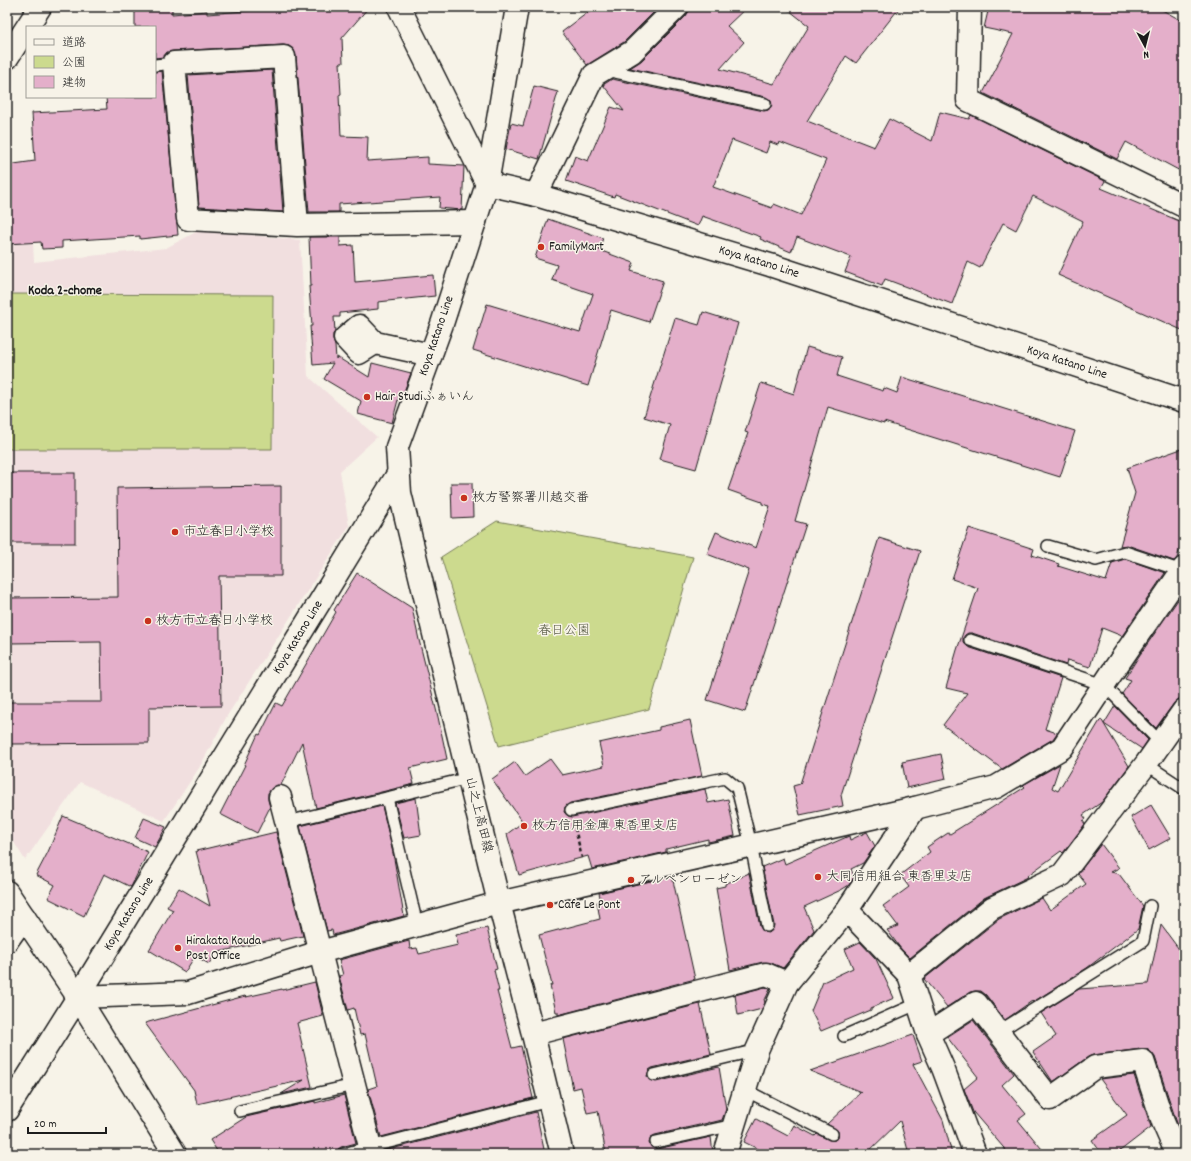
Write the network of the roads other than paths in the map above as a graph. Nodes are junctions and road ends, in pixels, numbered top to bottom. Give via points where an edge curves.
1 (40, 7) edge
2 (399, 7) edge
3 (517, 7) edge
4 (677, 7) edge
5 (970, 7) edge
6 (28, 26) edge
7 (26, 29) edge
8 (7, 58) edge
9 (164, 64) edge
10 (602, 69) junction
11 (765, 104) dead end
12 (487, 184) junction
13 (536, 195) junction
14 (1184, 206) edge
15 (475, 222) junction
16 (297, 225) junction
17 (375, 343) dead end
18 (431, 355) junction
19 (1184, 401) edge
20 (398, 474) junction
21 (1048, 546) dead end
22 (1183, 569) edge
23 (970, 640) dead end
24 (1104, 685) junction
25 (1184, 710) edge
26 (1161, 743) junction
27 (1146, 764) junction
28 (469, 778) junction
29 (1184, 789) edge
30 (280, 797) dead end
31 (387, 798) junction
32 (915, 808) junction
33 (571, 810) road end
34 (287, 822) junction
35 (751, 845) junction
36 (7, 892) edge
37 (499, 903) junction
38 (1150, 906) dead end
39 (847, 910) junction
40 (24, 917) junction
41 (417, 925) junction
42 (767, 926) dead end
43 (7, 941) edge
44 (320, 952) junction
45 (909, 975) junction
46 (787, 983) junction
47 (78, 998) junction
48 (919, 1003) junction
49 (998, 1032) junction
50 (533, 1034) junction
51 (928, 1034) junction
52 (844, 1036) dead end
53 (757, 1050) junction
54 (654, 1075) dead end
55 (354, 1085) junction
56 (745, 1090) junction
57 (549, 1101) junction
58 (7, 1110) edge
59 (240, 1110) dead end
60 (734, 1125) junction
61 (832, 1134) dead end
62 (656, 1142) dead end
63 (371, 1151) edge
64 (175, 1154) edge
65 (343, 1154) edge
66 (562, 1154) edge
67 (725, 1154) edge
68 (975, 1154) edge
69 (1177, 1154) edge

1 - 6 street
2 - 12 street
3 - 12 street
4 - 10 street via 632,52
5 - 14 street via 968,100
7 - 8 street
9 - 16 street via 188,219
9 - 16 street via 284,56
10 - 11 lane
10 - 13 street via 594,75
12 - 13 street, Koya Katano Line
12 - 15 street, Koya Katano Line
13 - 19 street, Koya Katano Line via 770,265
15 - 16 street
15 - 18 street, Koya Katano Line
17 - 18 street
18 - 20 street, Koya Katano Line via 397,447
20 - 28 street, 山之上高田線 via 400,493
20 - 47 street, Koya Katano Line
21 - 22 lane via 1096,560 1126,552
22 - 24 street
23 - 24 lane
24 - 26 lane
24 - 32 street via 1062,748 996,787
25 - 26 street
26 - 27 street
27 - 29 lane
27 - 45 street via 1062,875 992,908
28 - 31 lane
28 - 37 street, 山之上高田線
30 - 34 street
31 - 34 lane
31 - 41 lane
32 - 35 street
32 - 39 street
33 - 35 lane via 725,778 737,788
34 - 44 street
35 - 37 street
35 - 42 lane
36 - 40 street
37 - 41 street
37 - 50 street, 山之上高田線
38 - 49 lane via 1143,941
39 - 45 street
39 - 46 street
40 - 43 street
40 - 47 street
41 - 44 street
44 - 47 street via 188,993
44 - 55 street
45 - 48 street
46 - 50 street via 766,974
46 - 53 street
47 - 58 street, Koya Katano Line
47 - 64 street
48 - 51 street
48 - 52 lane
49 - 51 street via 976,1003
49 - 69 street via 1050,1099 1095,1068 1143,1061 1163,1122
50 - 57 street, 山之上高田線
51 - 68 street
53 - 54 lane
53 - 56 street
55 - 59 lane
55 - 63 street
56 - 60 street
56 - 61 lane
57 - 63 lane
57 - 66 street, 山之上高田線
60 - 62 lane
60 - 67 street
63 - 65 lane

